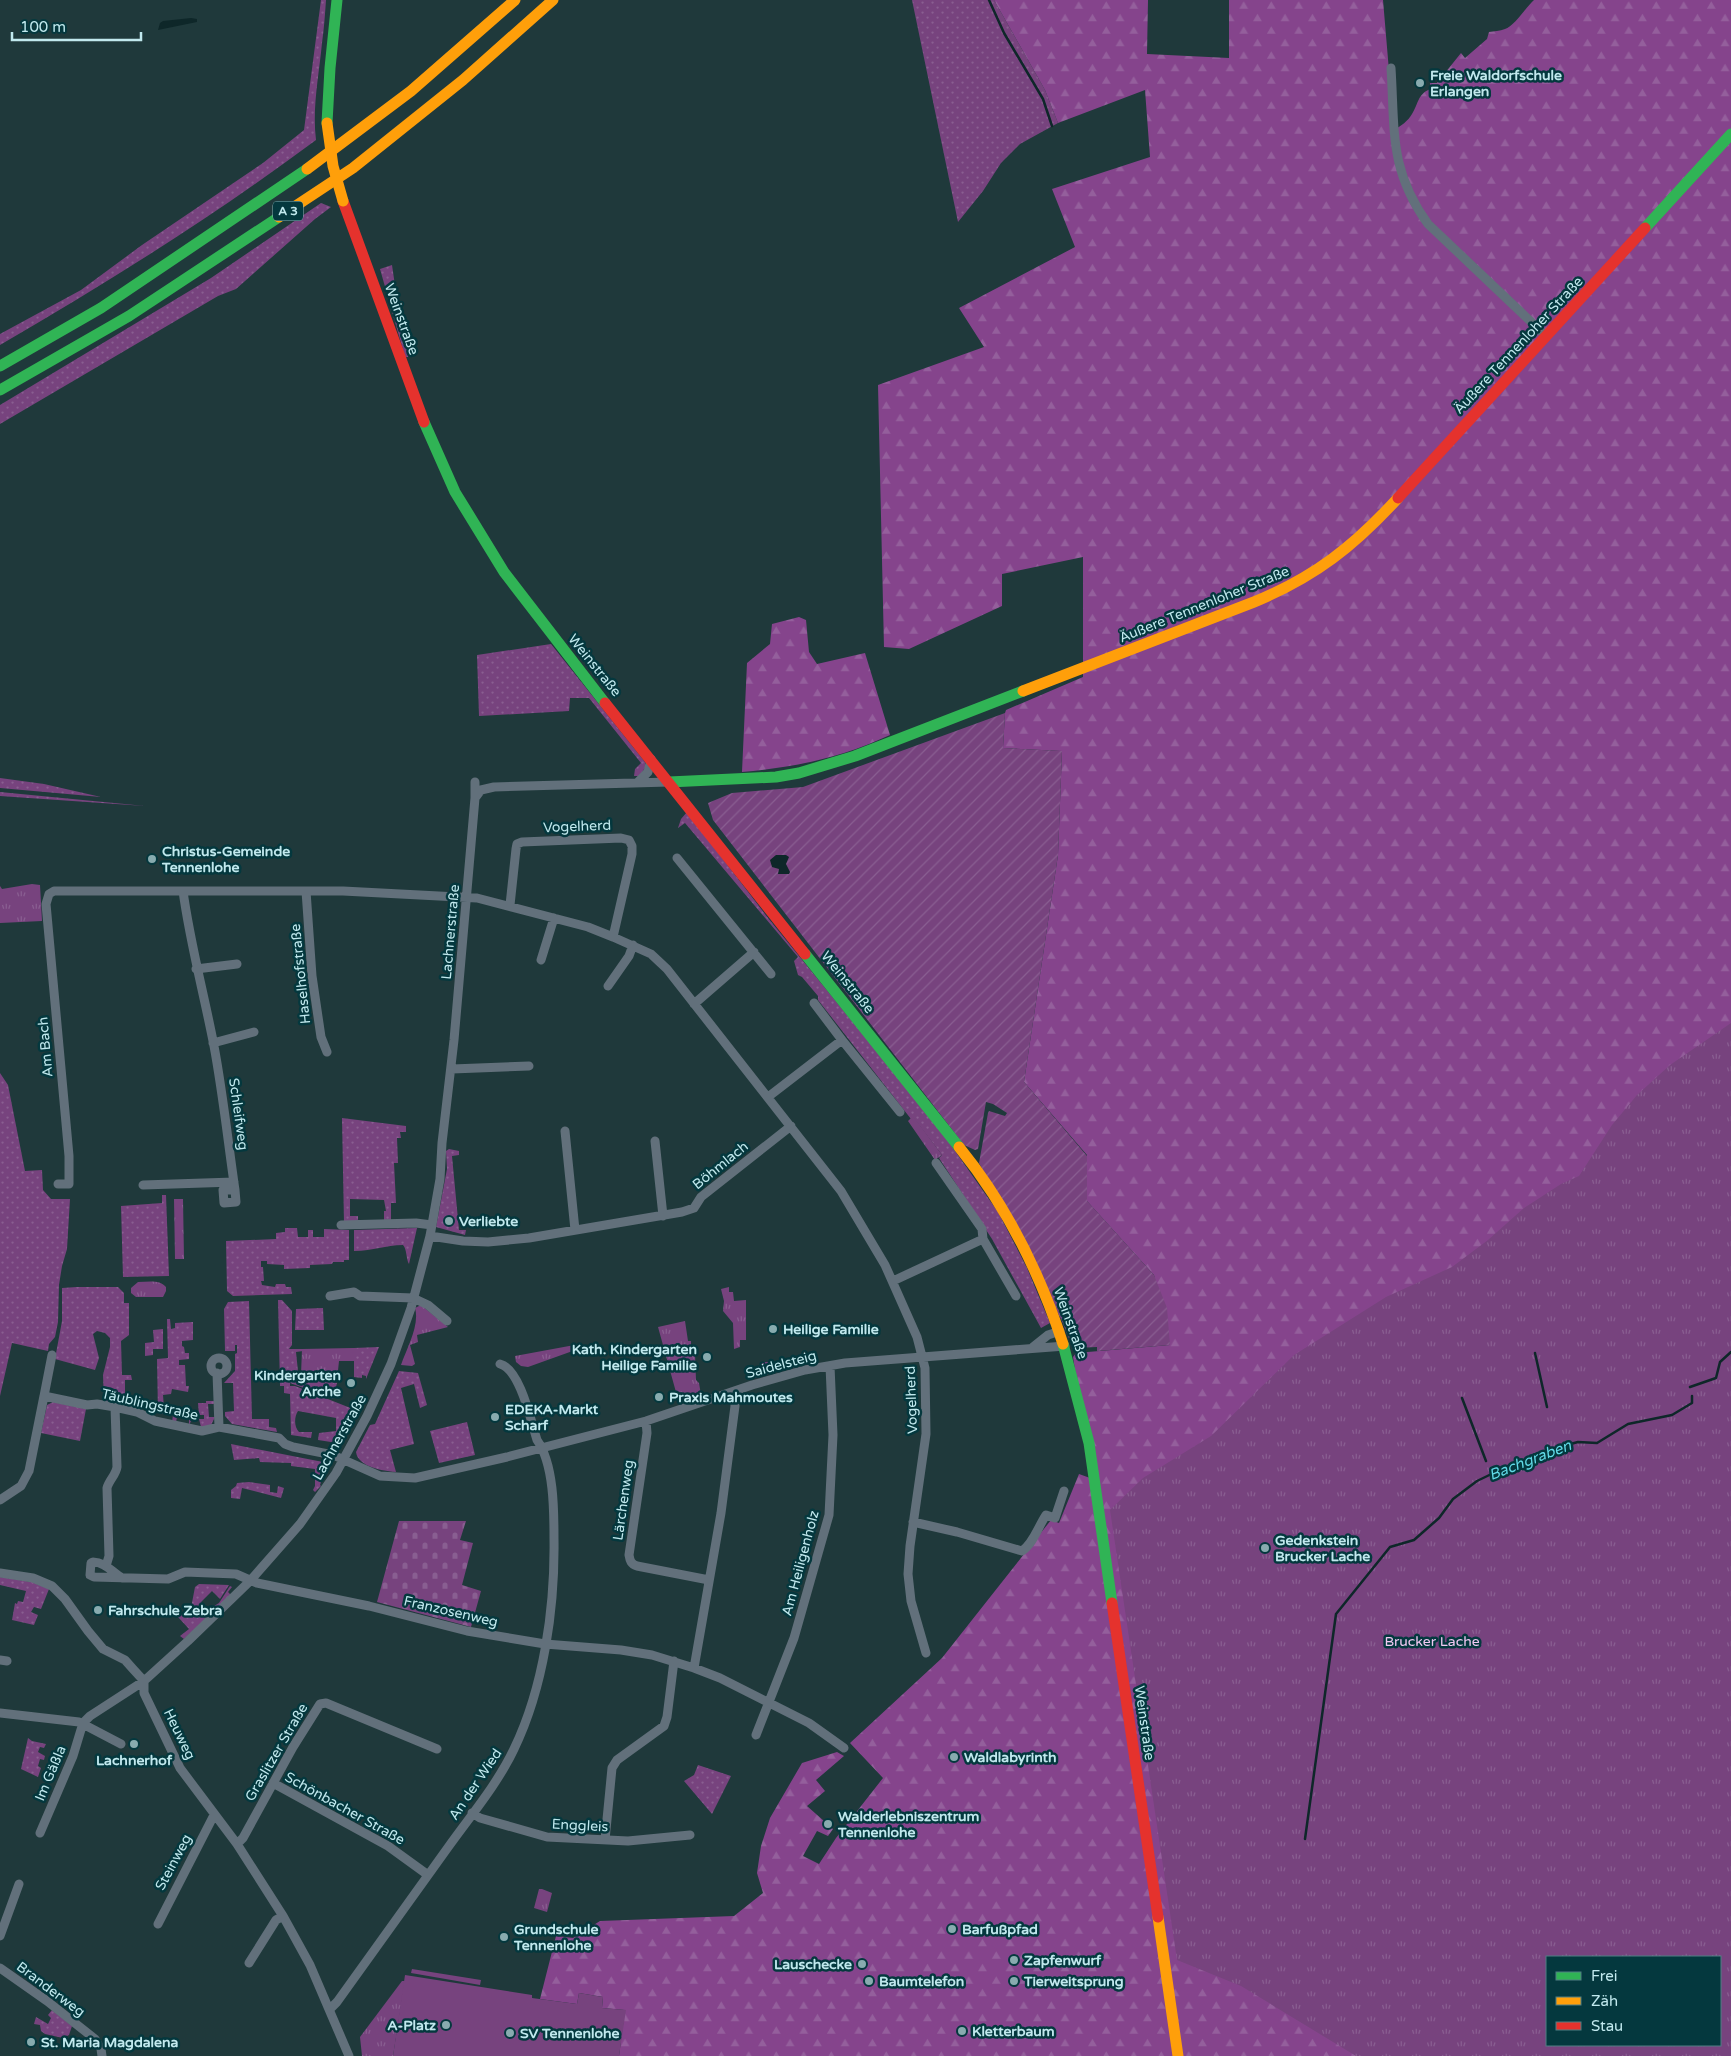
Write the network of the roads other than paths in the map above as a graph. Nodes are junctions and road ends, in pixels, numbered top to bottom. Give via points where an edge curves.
1 (337, 0) edge
2 (515, 0) edge
3 (553, 0) edge
4 (1391, 68) dead end
5 (1731, 134) edge
6 (1546, 336) junction
7 (0, 366) edge
8 (0, 390) edge
9 (650, 760) junction
10 (475, 782) dead end
11 (669, 782) junction
12 (637, 783) junction
13 (475, 798) junction
14 (678, 858) dead end
15 (183, 891) junction
16 (306, 891) junction
17 (467, 897) junction
18 (510, 906) junction
19 (554, 918) junction
20 (614, 937) junction
21 (633, 945) junction
22 (754, 952) junction
23 (541, 960) dead end
24 (237, 964) dead end
25 (196, 969) junction
26 (771, 974) dead end
27 (608, 986) dead end
28 (814, 1003) dead end
29 (694, 1004) junction
30 (254, 1032) dead end
31 (842, 1040) junction
32 (213, 1043) junction
33 (327, 1052) dead end
34 (529, 1066) dead end
35 (452, 1069) junction
36 (768, 1096) junction
37 (900, 1112) dead end
38 (791, 1126) junction
39 (565, 1131) dead end
40 (655, 1141) dead end
41 (936, 1162) dead end
42 (58, 1184) dead end
43 (143, 1185) dead end
44 (663, 1216) junction
45 (341, 1225) dead end
46 (432, 1225) junction
47 (575, 1230) junction
48 (430, 1236) junction
49 (983, 1239) junction
50 (893, 1281) junction
51 (330, 1296) dead end
52 (1016, 1296) dead end
53 (413, 1298) junction
54 (447, 1321) dead end
55 (1060, 1331) junction
56 (1065, 1346) junction
57 (1032, 1347) junction
58 (52, 1355) dead end
59 (923, 1358) junction
60 (500, 1364) dead end
61 (830, 1366) junction
62 (217, 1374) dead end
63 (734, 1392) junction
64 (44, 1396) junction
65 (115, 1407) junction
66 (646, 1421) junction
67 (219, 1427) junction
68 (543, 1448) junction
69 (343, 1459) junction
70 (1064, 1491) dead end
71 (0, 1500) edge
72 (913, 1522) junction
73 (106, 1566) junction
74 (0, 1573) edge
75 (122, 1578) junction
76 (709, 1580) junction
77 (250, 1581) junction
78 (545, 1644) junction
79 (926, 1653) dead end
80 (674, 1661) junction
81 (694, 1668) junction
82 (144, 1681) junction
83 (770, 1703) junction
84 (0, 1713) edge
85 (83, 1723) junction
86 (756, 1735) dead end
87 (120, 1744) dead end
88 (844, 1748) dead end
89 (437, 1749) dead end
90 (273, 1783) junction
91 (472, 1814) junction
92 (214, 1815) junction
93 (40, 1833) dead end
94 (690, 1835) dead end
95 (605, 1840) junction
96 (237, 1844) junction
97 (428, 1875) junction
98 (20, 1884) dead end
99 (283, 1916) junction
100 (158, 1924) dead end
101 (0, 1936) edge
102 (249, 1963) dead end
103 (0, 1968) edge
104 (330, 2009) junction
105 (102, 2056) edge
106 (349, 2056) edge
107 (1178, 2056) edge

1 - 9 main road, Weinstraße, bridge via 327,123 332,166 422,418 455,492 504,572
2 - 7 main road, A 3 via 411,91 301,174 102,308
3 - 8 main road, A 3 via 463,80 353,168 129,316
4 - 6 street via 1395,147 1404,183 1418,210 1428,224
5 - 6 main road, Äußere Tennenloher Straße
6 - 11 main road, Äußere Tennenloher Straße via 1368,529 1341,554 1292,585 823,767 776,777
9 - 11 main road, Weinstraße
9 - 12 street via 648,772
10 - 13 street, Lachnerstraße
11 - 12 street
11 - 55 main road, Weinstraße via 982,1177 1025,1248
12 - 13 street via 494,787 481,790
13 - 17 street, Lachnerstraße
14 - 22 street
15 - 16 street
15 - 25 street, Schleifweg
15 - 42 street, Am Bach via 59,891 47,898 69,1156 69,1184
16 - 17 street
16 - 33 street, Haselhofstraße via 312,976 321,1037
17 - 18 street, Vogelherd
17 - 35 street, Lachnerstraße
18 - 19 street, Vogelherd
18 - 20 street, Vogelherd via 518,844 629,840 632,854
19 - 20 street, Vogelherd
19 - 23 street
20 - 21 street, Vogelherd
21 - 27 street
21 - 29 street, Vogelherd via 659,960
22 - 26 street
22 - 29 street
24 - 25 street
25 - 32 street, Schleifweg
28 - 31 street
29 - 36 street, Vogelherd
30 - 32 street
31 - 36 street
31 - 37 street
32 - 43 street, Schleifweg via 234,1186
34 - 35 street
35 - 46 street, Lachnerstraße
36 - 38 street, Vogelherd
38 - 44 street, Böhmlach via 701,1197 694,1208
38 - 50 street, Vogelherd via 841,1191
39 - 47 street
40 - 44 street
41 - 49 street via 982,1229
44 - 47 street, Böhmlach
45 - 46 street
46 - 48 street, Lachnerstraße
47 - 48 street, Böhmlach via 488,1242
48 - 53 street, Lachnerstraße
49 - 50 street
49 - 52 street
50 - 59 street, Vogelherd
51 - 53 street via 354,1292 360,1296
53 - 54 street via 428,1304
53 - 69 street, Lachnerstraße via 383,1383
55 - 56 main road, Weinstraße
55 - 57 street, Saidelsteig via 1049,1334
56 - 57 street, Saidelsteig
56 - 107 main road, Weinstraße via 1089,1443
57 - 59 street, Saidelsteig via 1009,1352
58 - 64 street
59 - 61 street, Saidelsteig
59 - 72 street, Vogelherd via 926,1434
60 - 68 street via 515,1376 537,1440
61 - 63 street, Saidelsteig via 801,1371
61 - 83 street, Am Heiligenholz via 833,1425 829,1515 794,1638
62 - 67 street, Täublingstraße
63 - 66 street, Saidelsteig
63 - 76 street via 725,1487
64 - 65 street, Täublingstraße
64 - 71 street via 29,1471 20,1486
65 - 67 street, Täublingstraße via 137,1412 155,1421 202,1431
65 - 73 street via 117,1467 107,1488 109,1556
66 - 68 street, Saidelsteig
66 - 76 street, Lärchenweg via 630,1560 637,1566
67 - 69 street, Täublingstraße via 278,1438 293,1447
68 - 69 street, Saidelsteig via 407,1479 380,1476
68 - 78 street, An der Wied via 551,1483 554,1541
69 - 77 street, Lachnerstraße via 300,1524
70 - 72 street via 1055,1518 1046,1515 1029,1546 1022,1551
72 - 79 street, Vogelherd via 908,1561 909,1587
73 - 75 street
73 - 75 street, Franzosenweg via 93,1562 90,1575
74 - 82 street, Heuweg via 42,1581 58,1591 103,1649 128,1663
75 - 77 street, Franzosenweg via 168,1579 186,1572 236,1574
76 - 81 street
77 - 78 street, Franzosenweg via 467,1631
77 - 82 street, Lachnerstraße
78 - 80 street, Franzosenweg via 628,1650
78 - 91 street, An der Wied via 532,1705 523,1729 506,1765
80 - 81 street, Franzosenweg
80 - 95 street via 664,1726 616,1760 612,1768
81 - 83 street, Franzosenweg
82 - 85 street, Lachnerstraße
82 - 92 street, Heuweg via 144,1693 180,1768
83 - 86 street
83 - 88 street, Franzosenweg via 822,1731
84 - 85 street
85 - 87 street
85 - 93 street, Im Gäßla
89 - 90 street, Graslitzer Straße via 326,1703 320,1704
90 - 96 street, Graslitzer Straße
90 - 97 street, Schönbacher Straße via 388,1846
91 - 95 street, Enggleis via 544,1837
91 - 97 street, An der Wied
92 - 96 street, Heuweg
92 - 100 street, Steinweg
94 - 95 street, Enggleis
96 - 99 street, Heuweg
97 - 104 street, An der Wied
98 - 101 street
99 - 102 street via 276,1920
99 - 104 street, Heuweg
103 - 105 street, Branderweg via 94,2039
104 - 106 street, Heuweg

